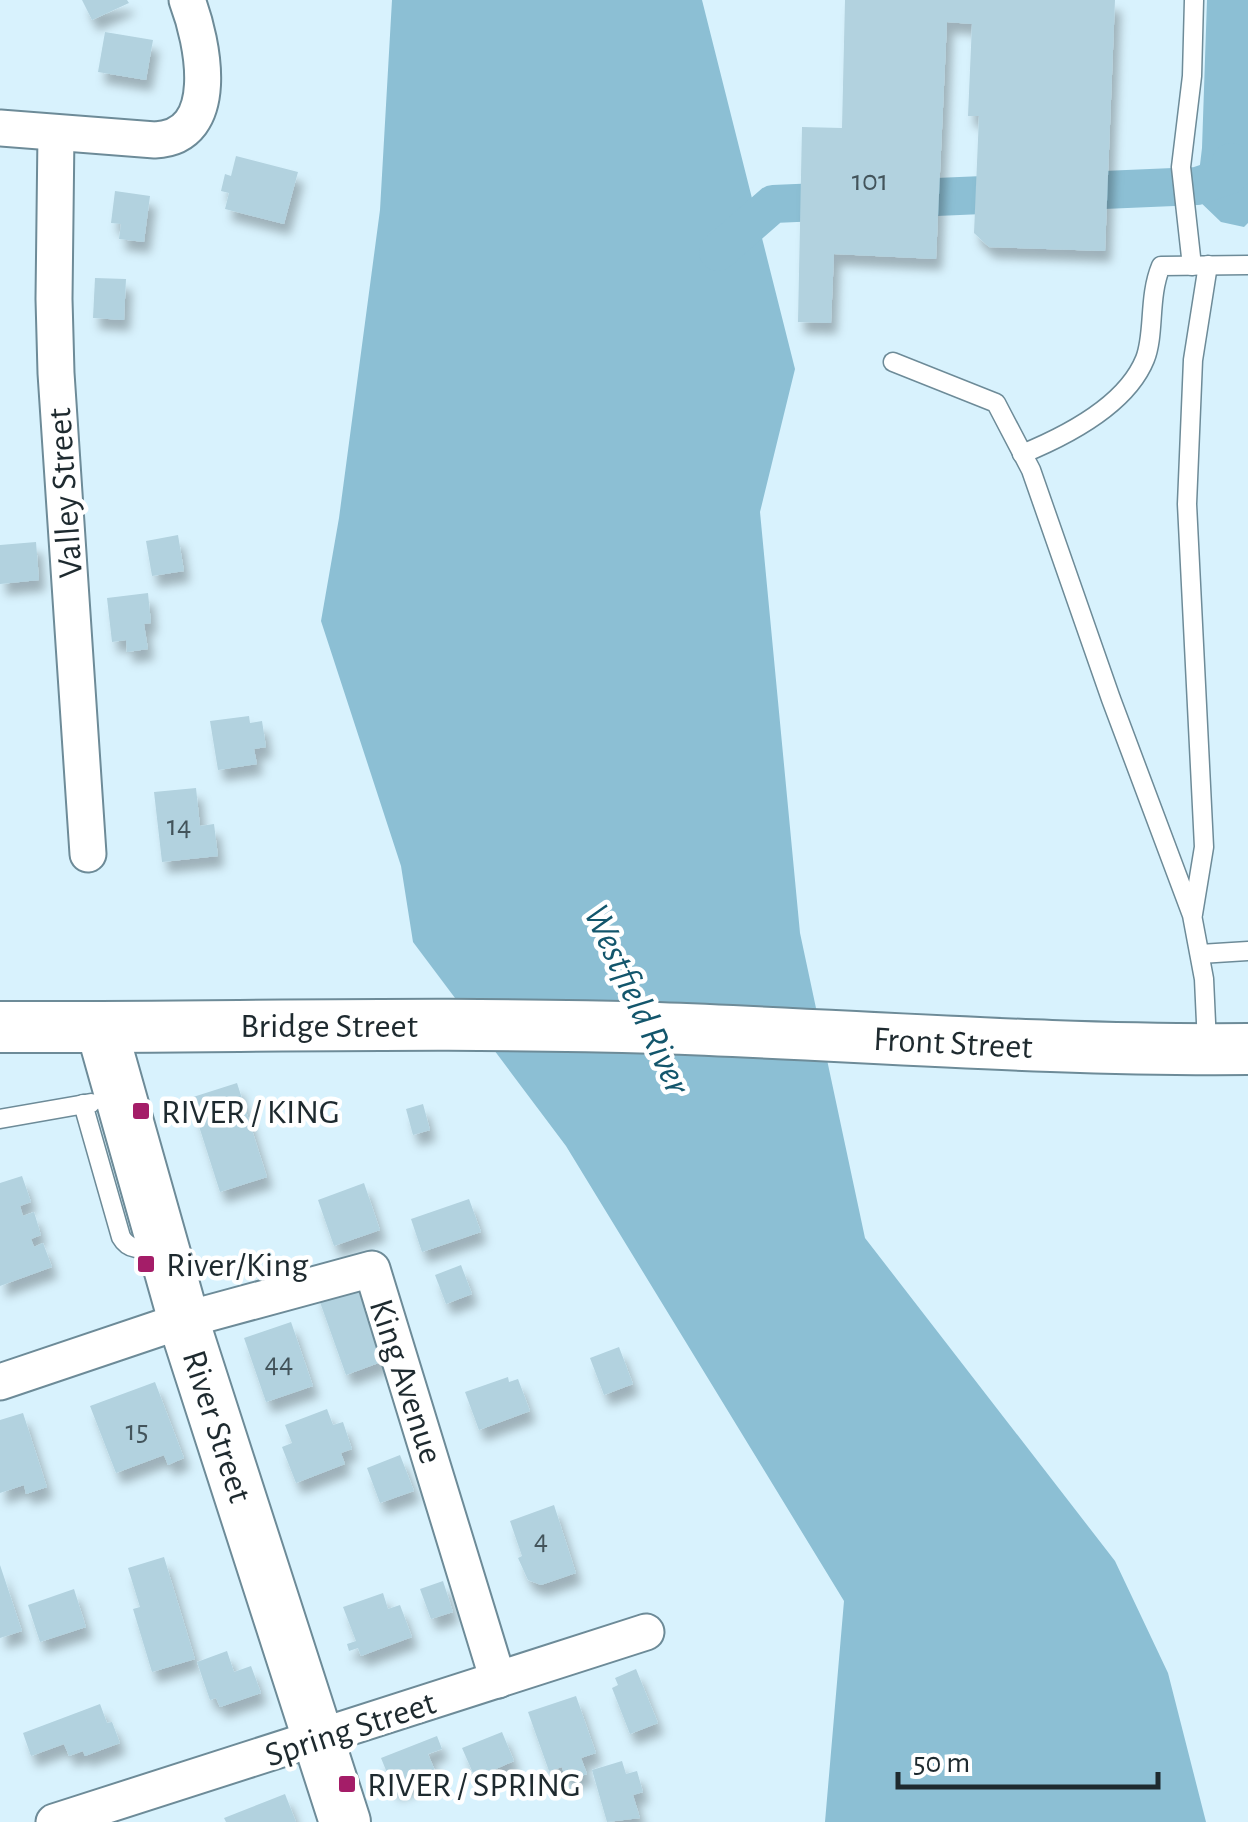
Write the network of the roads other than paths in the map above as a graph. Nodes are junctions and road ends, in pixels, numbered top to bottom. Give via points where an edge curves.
1 (187, 0) edge
2 (1194, 0) edge
3 (0, 128) edge
4 (56, 132) junction
5 (1200, 266) junction
6 (1248, 266) edge
7 (893, 362) dead end
8 (1022, 454) junction
9 (88, 854) dead end
10 (1192, 915) junction
11 (1248, 951) edge
12 (1200, 954) junction
13 (0, 1026) edge
14 (101, 1027) junction
15 (657, 1028) joint
16 (1228, 1049) edge
17 (102, 1101) junction
18 (0, 1118) edge
19 (184, 1320) junction
20 (0, 1382) edge
21 (646, 1632) dead end
22 (498, 1680) junction
23 (317, 1738) junction
24 (54, 1822) edge
25 (345, 1822) edge

1 - 4 street via 201,46 200,96 189,127 168,139
2 - 5 lane via 1181,167 1186,223
3 - 4 street
4 - 9 street, Valley Street via 56,373
5 - 6 lane
5 - 8 lane via 1161,266 1146,359 1116,399 1066,436
5 - 10 lane via 1188,504 1204,846
7 - 8 lane via 996,403
8 - 10 lane
10 - 12 lane
11 - 12 lane
12 - 16 lane
13 - 14 main road, Bridge Street
14 - 15 main road, Bridge Street
14 - 17 main road, River Street
15 - 16 main road, Front Street
17 - 18 lane
17 - 19 main road, River Street via 164,1246
19 - 20 street
19 - 22 street, King Avenue via 372,1269
19 - 23 main road, River Street
21 - 22 street, Spring Street
22 - 23 street, Spring Street
23 - 24 street, Spring Street
23 - 25 main road, River Street

